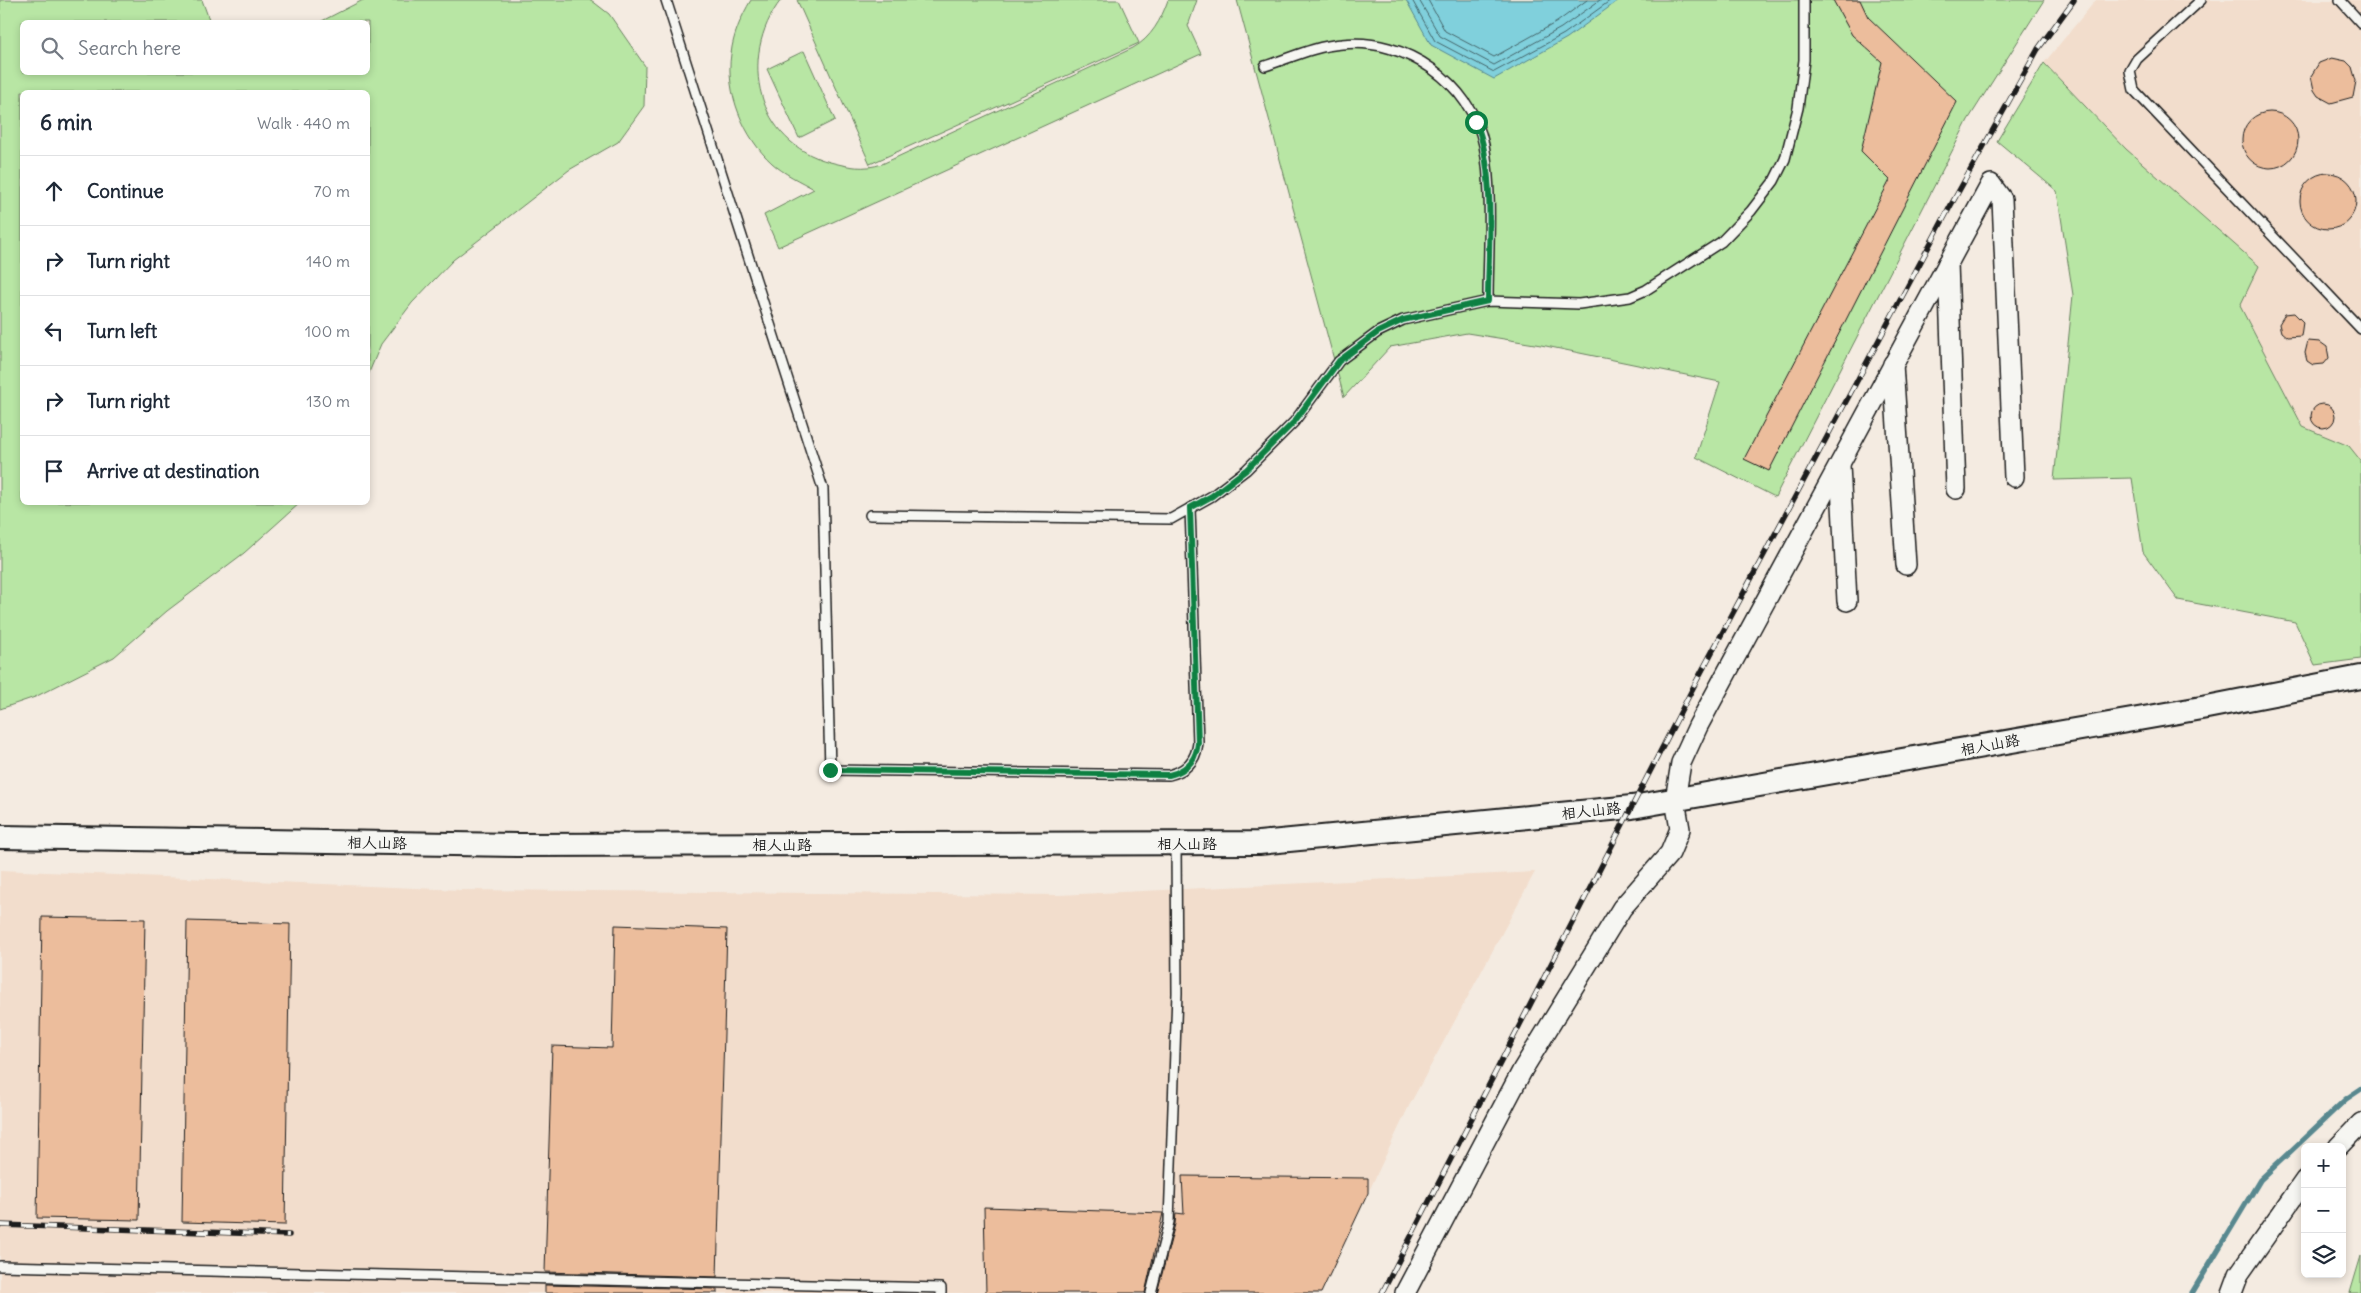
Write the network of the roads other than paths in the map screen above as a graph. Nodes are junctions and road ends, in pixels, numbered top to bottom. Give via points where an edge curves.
1 (666, 0) edge
2 (1804, 0) edge
3 (2200, 0) edge
4 (2340, 0) edge
5 (2361, 23) edge
6 (1265, 66) dead end
7 (1948, 263) junction
8 (1488, 301) junction
9 (2361, 329) edge
10 (1893, 364) junction
11 (1840, 464) junction
12 (2014, 477) dead end
13 (1956, 489) dead end
14 (1190, 508) junction
15 (870, 515) dead end
16 (1906, 565) dead end
17 (1848, 601) dead end
18 (2361, 677) edge
19 (1675, 800) junction
20 (0, 837) edge
21 (1176, 844) junction
22 (2361, 1123) edge
23 (2342, 1143) edge
24 (2301, 1186) edge
25 (0, 1266) edge
26 (941, 1293) edge
27 (1151, 1293) edge
28 (1405, 1293) edge
29 (2232, 1293) edge

1 - 14 lane via 823,489 830,770 1169,775 1188,767 1195,757 1198,743
2 - 8 lane via 1804,60 1798,108 1785,159 1774,181 1751,211 1721,242 1630,297 1579,304
3 - 9 lane via 2137,58 2130,71 2134,90
4 - 5 lane
6 - 8 lane via 1320,48 1369,44 1417,60 1453,86 1471,110 1484,146 1488,192
7 - 10 street
7 - 12 street via 1991,184 2002,199
7 - 13 street
8 - 14 lane via 1403,320 1378,332 1339,361 1294,422 1246,470
10 - 11 street
10 - 16 street
11 - 17 street
11 - 19 street via 1698,726 1681,763
14 - 15 lane via 1171,519
18 - 19 street, 相人山路
19 - 21 street, 相人山路 via 1259,844
19 - 28 street via 1680,829 1670,853 1622,908 1522,1069
20 - 21 street, 相人山路 via 517,845
21 - 27 lane via 1177,993 1169,1222
22 - 23 street
24 - 29 street via 2239,1274
25 - 26 lane via 941,1288

